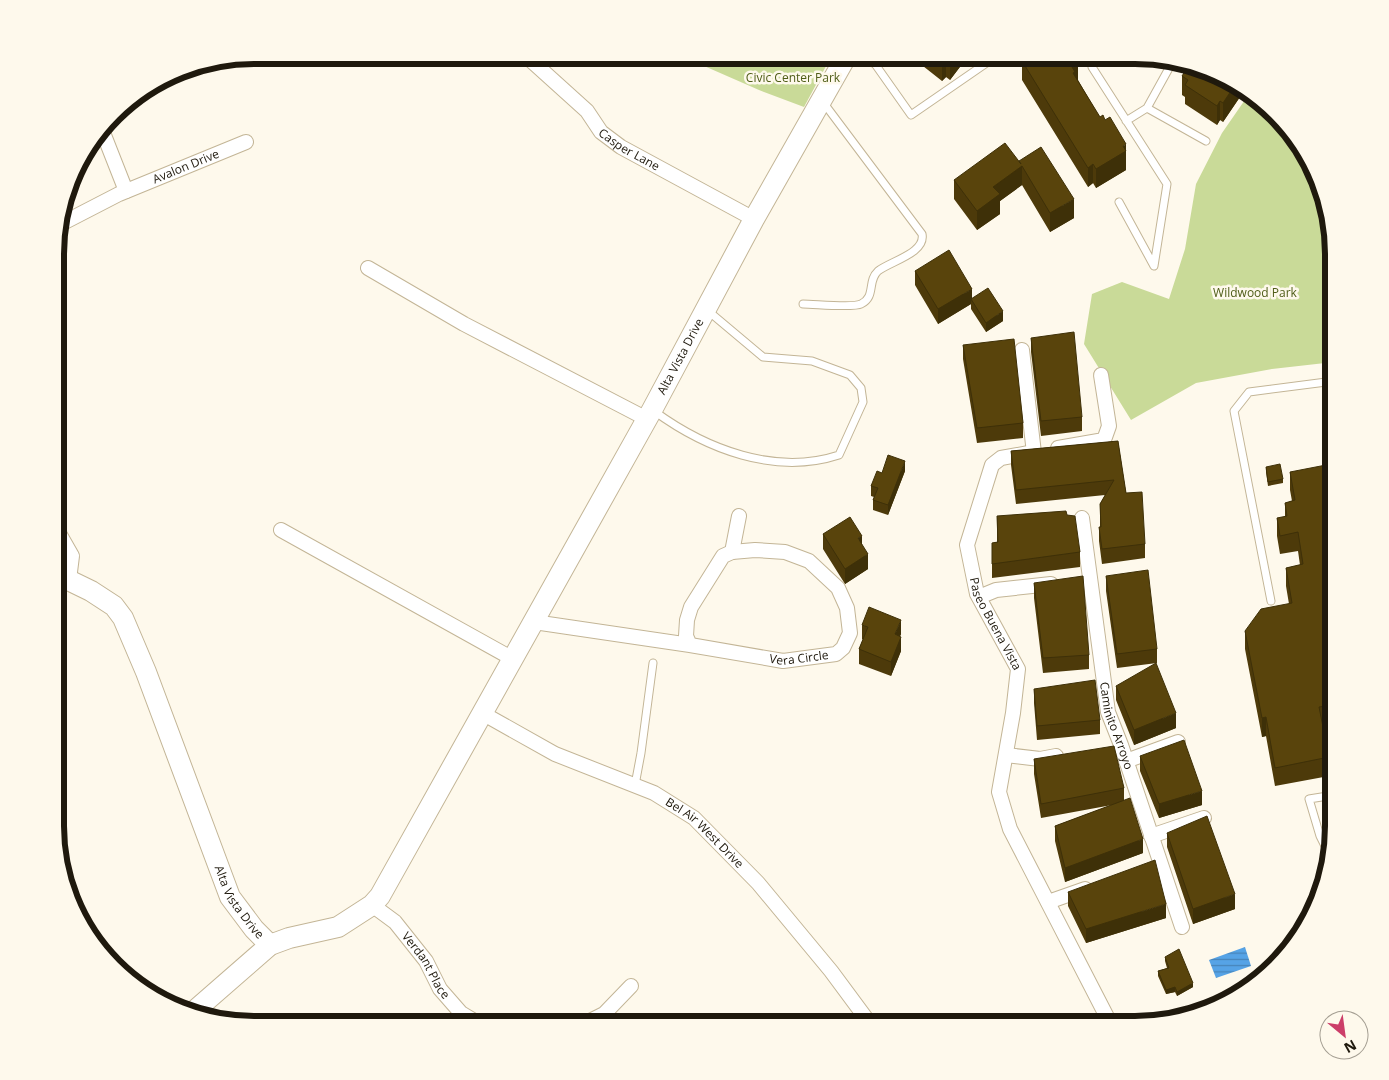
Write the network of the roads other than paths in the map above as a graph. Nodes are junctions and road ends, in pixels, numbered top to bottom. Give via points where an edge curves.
1 (536, 64) edge
2 (842, 64) edge
3 (875, 64) edge
4 (985, 64) edge
5 (1092, 64) edge
6 (1170, 67) edge
7 (822, 100) junction
8 (1147, 108) junction
9 (1126, 121) junction
10 (104, 136) edge
11 (1206, 141) dead end
12 (246, 142) dead end
13 (126, 191) junction
14 (1119, 202) dead end
15 (754, 219) junction
16 (66, 222) edge
17 (368, 268) dead end
18 (803, 304) dead end
19 (706, 309) junction
20 (1022, 350) dead end
21 (1102, 375) dead end
22 (1325, 382) edge
23 (650, 414) junction
24 (1034, 452) junction
25 (739, 516) dead end
26 (1082, 518) dead end
27 (280, 530) dead end
28 (64, 542) edge
29 (732, 552) junction
30 (64, 575) edge
31 (64, 578) edge
32 (1062, 583) edge
33 (978, 597) junction
34 (1272, 600) dead end
35 (534, 622) junction
36 (690, 645) junction
37 (513, 659) junction
38 (653, 663) dead end
39 (482, 714) junction
40 (1178, 742) edge
41 (1121, 746) junction
42 (1103, 748) edge
43 (1006, 754) junction
44 (1067, 754) edge
45 (1126, 761) junction
46 (635, 785) junction
47 (1325, 796) edge
48 (1204, 818) edge
49 (1151, 836) junction
50 (1324, 845) edge
51 (1095, 886) edge
52 (1048, 902) junction
53 (372, 905) junction
54 (1182, 927) dead end
55 (270, 945) junction
56 (631, 986) dead end
57 (198, 1008) edge
58 (465, 1016) edge
59 (600, 1016) edge
60 (861, 1016) edge
61 (1107, 1016) edge

1 - 15 street, Casper Lane via 587,111 601,132 621,147
2 - 7 street, Alta Vista Drive
3 - 4 lane via 911,115
5 - 9 lane
6 - 8 lane
7 - 15 street, Alta Vista Drive
7 - 18 lane via 922,234 923,240 919,247 878,272 871,281 868,300 860,305
8 - 9 lane
8 - 11 lane
9 - 14 lane via 1167,184 1154,266
10 - 13 street
12 - 13 street, Avalon Drive
13 - 16 street, Avalon Drive
15 - 19 street, Alta Vista Drive
17 - 23 street via 464,324
19 - 23 street, Alta Vista Drive
19 - 23 lane via 763,357 812,362 850,375 862,388 863,402 839,455 825,460 784,462 744,457 701,441
20 - 24 street
21 - 24 street, Paseo Buena Vista via 1109,426 1104,440
22 - 34 lane via 1248,392 1234,411
23 - 35 street, Alta Vista Drive
24 - 33 street, Paseo Buena Vista via 1001,458 992,465 967,545
25 - 29 street
26 - 41 street, Caminito Arroyo via 1108,712
27 - 37 street
28 - 30 street via 72,556
29 - 36 street via 723,556 691,607 686,636
29 - 36 street, Vera Circle via 785,552 809,561 838,588 847,608 850,633 844,648 836,654 783,661
31 - 55 street, Alta Vista Drive via 114,606 123,618 230,897
32 - 33 street via 996,590
33 - 43 street, Paseo Buena Vista via 1018,668
35 - 36 street, Vera Circle
35 - 37 street, Alta Vista Drive
37 - 39 street, Alta Vista Drive
38 - 46 lane
39 - 46 street, Bel Air West Drive via 554,754
39 - 53 street, Alta Vista Drive
40 - 45 street
41 - 42 street
41 - 45 street, Caminito Arroyo
43 - 44 street via 1040,759
43 - 52 street, Paseo Buena Vista via 999,792 1010,829
45 - 49 street, Caminito Arroyo
46 - 60 street, Bel Air West Drive via 694,818 758,883 831,970
47 - 50 lane via 1309,799
48 - 49 street
49 - 54 street, Caminito Arroyo via 1155,864
51 - 52 street
52 - 61 street, Paseo Buena Vista
53 - 55 street, Alta Vista Drive via 338,927
53 - 58 street, Verdant Place via 395,922 426,961 440,989
55 - 57 street
56 - 59 street

